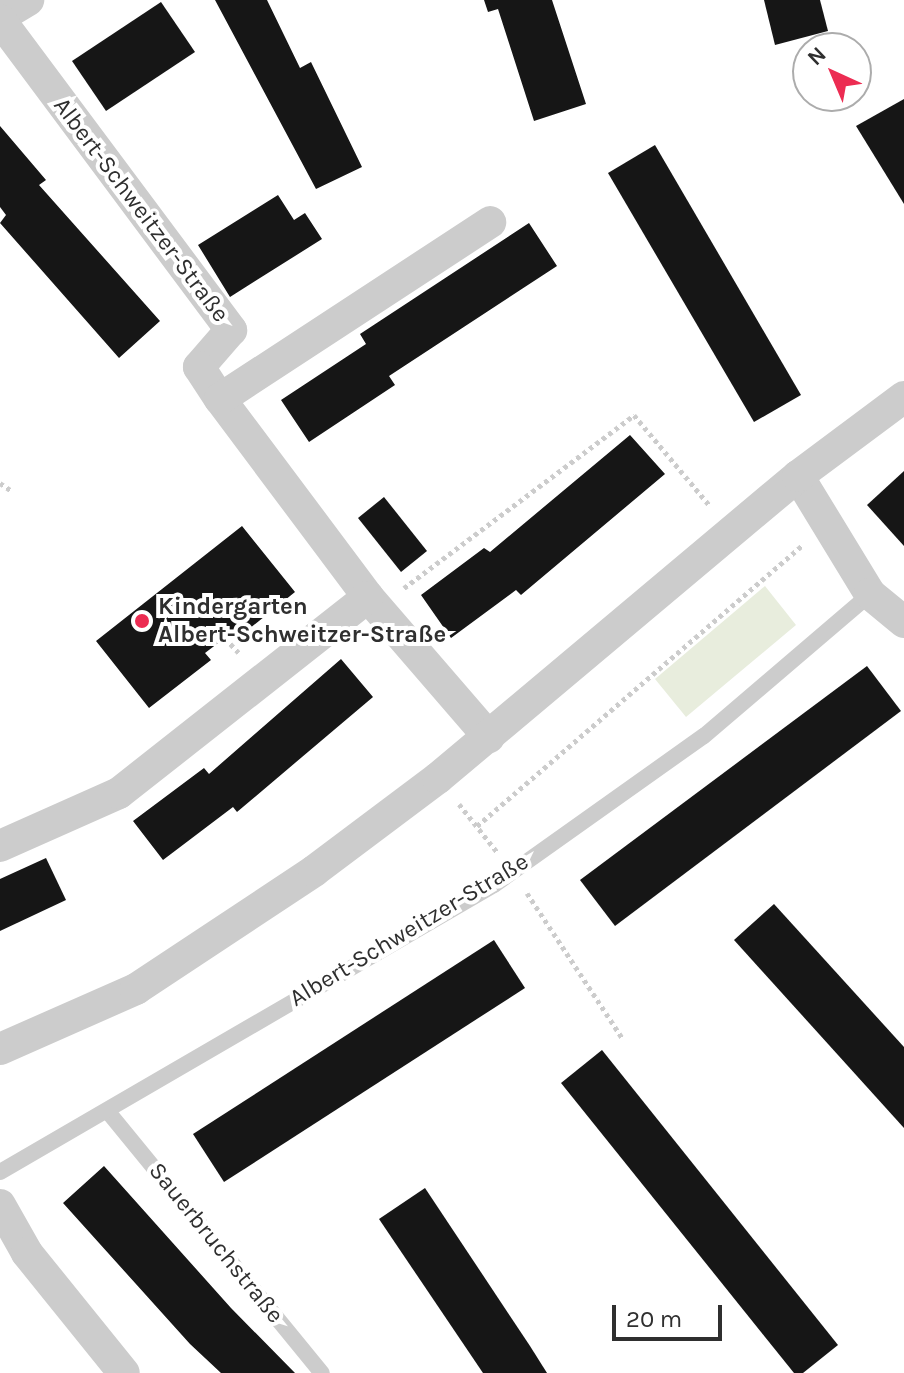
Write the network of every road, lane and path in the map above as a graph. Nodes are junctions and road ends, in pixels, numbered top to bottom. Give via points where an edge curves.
1 (28, 0) edge
2 (0, 19) edge
3 (490, 222) dead end
4 (904, 397) edge
5 (220, 399) junction
6 (798, 476) junction
7 (0, 483) edge
8 (12, 491) dead end
9 (827, 523) junction
10 (732, 533) junction
11 (870, 594) junction
12 (373, 602) junction
13 (904, 622) edge
14 (489, 737) junction
15 (438, 778) junction
16 (477, 826) junction
17 (0, 846) edge
18 (513, 872) junction
19 (623, 1039) dead end
20 (0, 1049) edge
21 (109, 1113) junction
22 (0, 1172) edge
23 (0, 1205) edge
24 (124, 1373) edge
25 (322, 1373) edge

1 - 2 street
2 - 5 street, Albert-Schweitzer-Straße via 231,330 199,367
3 - 5 street
4 - 6 street
5 - 12 street, Albert-Schweitzer-Straße
6 - 9 street
6 - 10 street
7 - 8 path
9 - 11 street
9 - 16 path
10 - 12 path via 634,415
10 - 14 street
11 - 13 street
11 - 18 lane, Albert-Schweitzer-Straße via 704,736
12 - 14 street, Albert-Schweitzer-Straße
12 - 17 street via 119,793
14 - 15 street
15 - 16 path
15 - 20 street via 314,871 136,989
16 - 18 path
18 - 19 path
18 - 21 lane, Albert-Schweitzer-Straße
21 - 22 lane, Albert-Schweitzer-Straße
21 - 25 lane, Sauerbruchstraße
23 - 24 street via 27,1253

